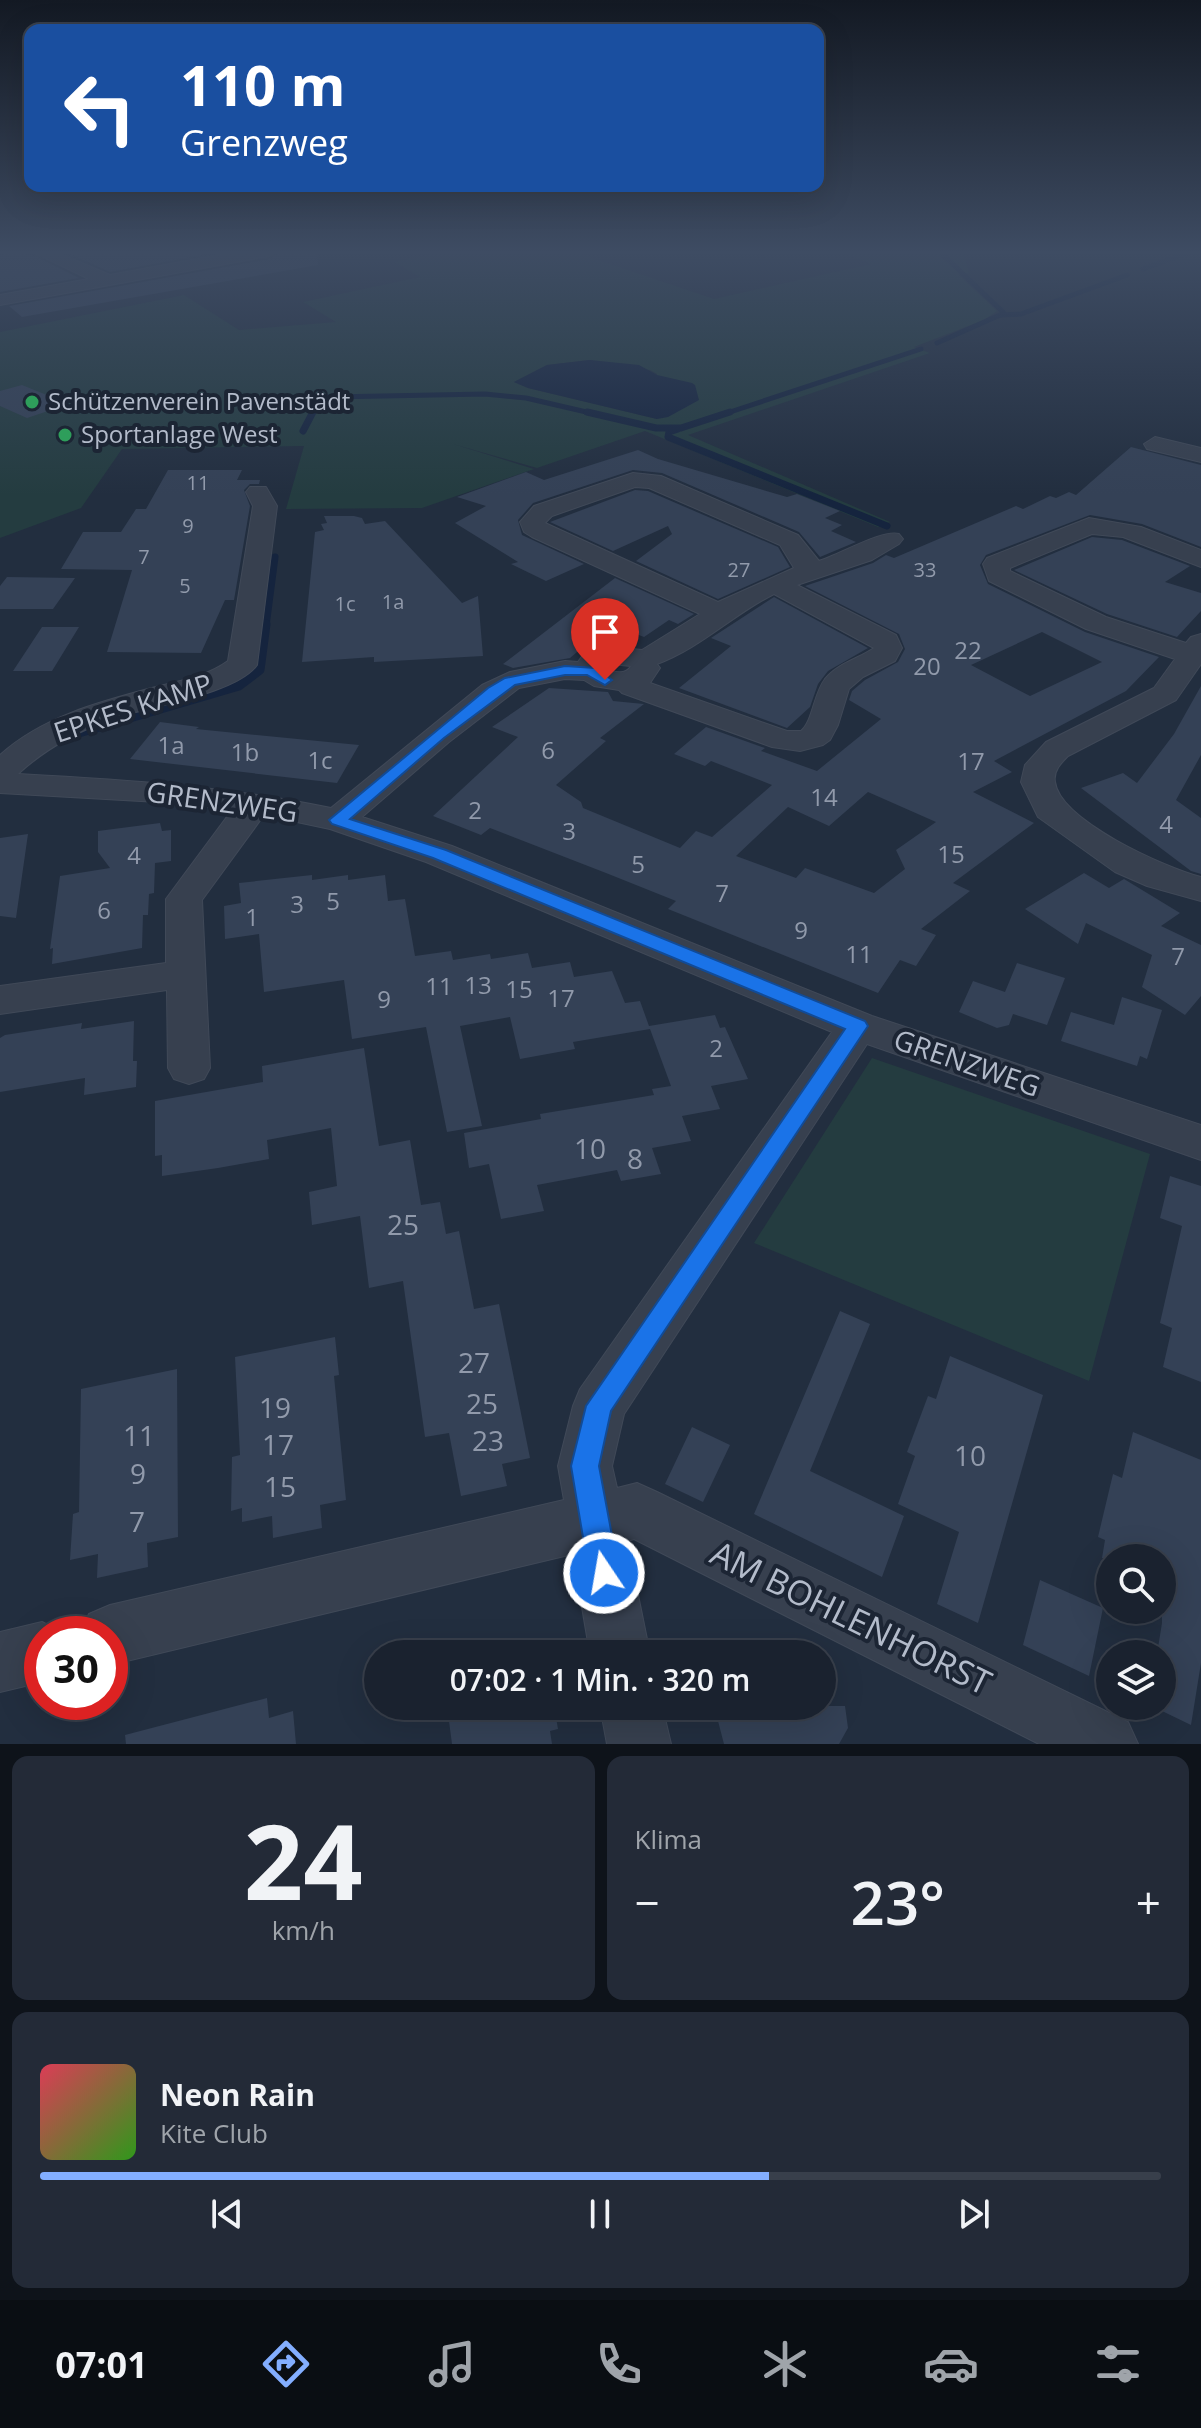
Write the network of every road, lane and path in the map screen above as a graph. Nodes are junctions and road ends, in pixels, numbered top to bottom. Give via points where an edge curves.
1 (1155, 444) dead end
2 (1201, 455) edge
3 (258, 492) dead end
4 (890, 539) dead end
5 (1201, 559) edge
6 (814, 569) junction
7 (775, 584) junction
8 (720, 613) junction
9 (1196, 649) edge
10 (634, 671) junction
11 (0, 773) edge
12 (0, 783) edge
13 (255, 803) junction
14 (338, 820) junction
15 (1201, 889) edge
16 (185, 974) junction
17 (0, 1000) edge
18 (858, 1026) junction
19 (189, 1068) dead end
20 (1201, 1143) edge
21 (593, 1520) junction
22 (128, 1631) edge
23 (617, 1640) edge
24 (24, 1656) edge
25 (0, 1662) edge
26 (634, 1720) edge
27 (639, 1744) edge
28 (1106, 1744) edge

1 - 2 street
3 - 11 street, EPKES KAMP via 265,506 242,665 224,678 63,725 27,747
4 - 6 street via 851,561
5 - 9 street via 1104,525 1089,526 996,564 998,575 1096,623
6 - 7 street
6 - 8 street via 789,540 653,481 633,480 543,511 532,522 541,532
7 - 8 street
7 - 10 street via 886,641 888,648 885,655 838,682 818,735 800,743 783,740 633,687
8 - 10 street
9 - 15 street via 1165,694 1057,749 1041,765 1038,782 1050,810 1115,856 1160,878
10 - 14 street via 605,680 591,671 510,681
12 - 13 street, GRENZWEG via 161,791
13 - 14 street, GRENZWEG
13 - 16 street via 184,899
14 - 18 street, GRENZWEG via 439,854
16 - 17 street
16 - 19 street
18 - 20 street, GRENZWEG
18 - 21 street via 599,1406 585,1466
21 - 22 street, AM BOHLENHORST
21 - 23 street
21 - 28 street, AM BOHLENHORST via 637,1511
24 - 25 street
26 - 27 street

